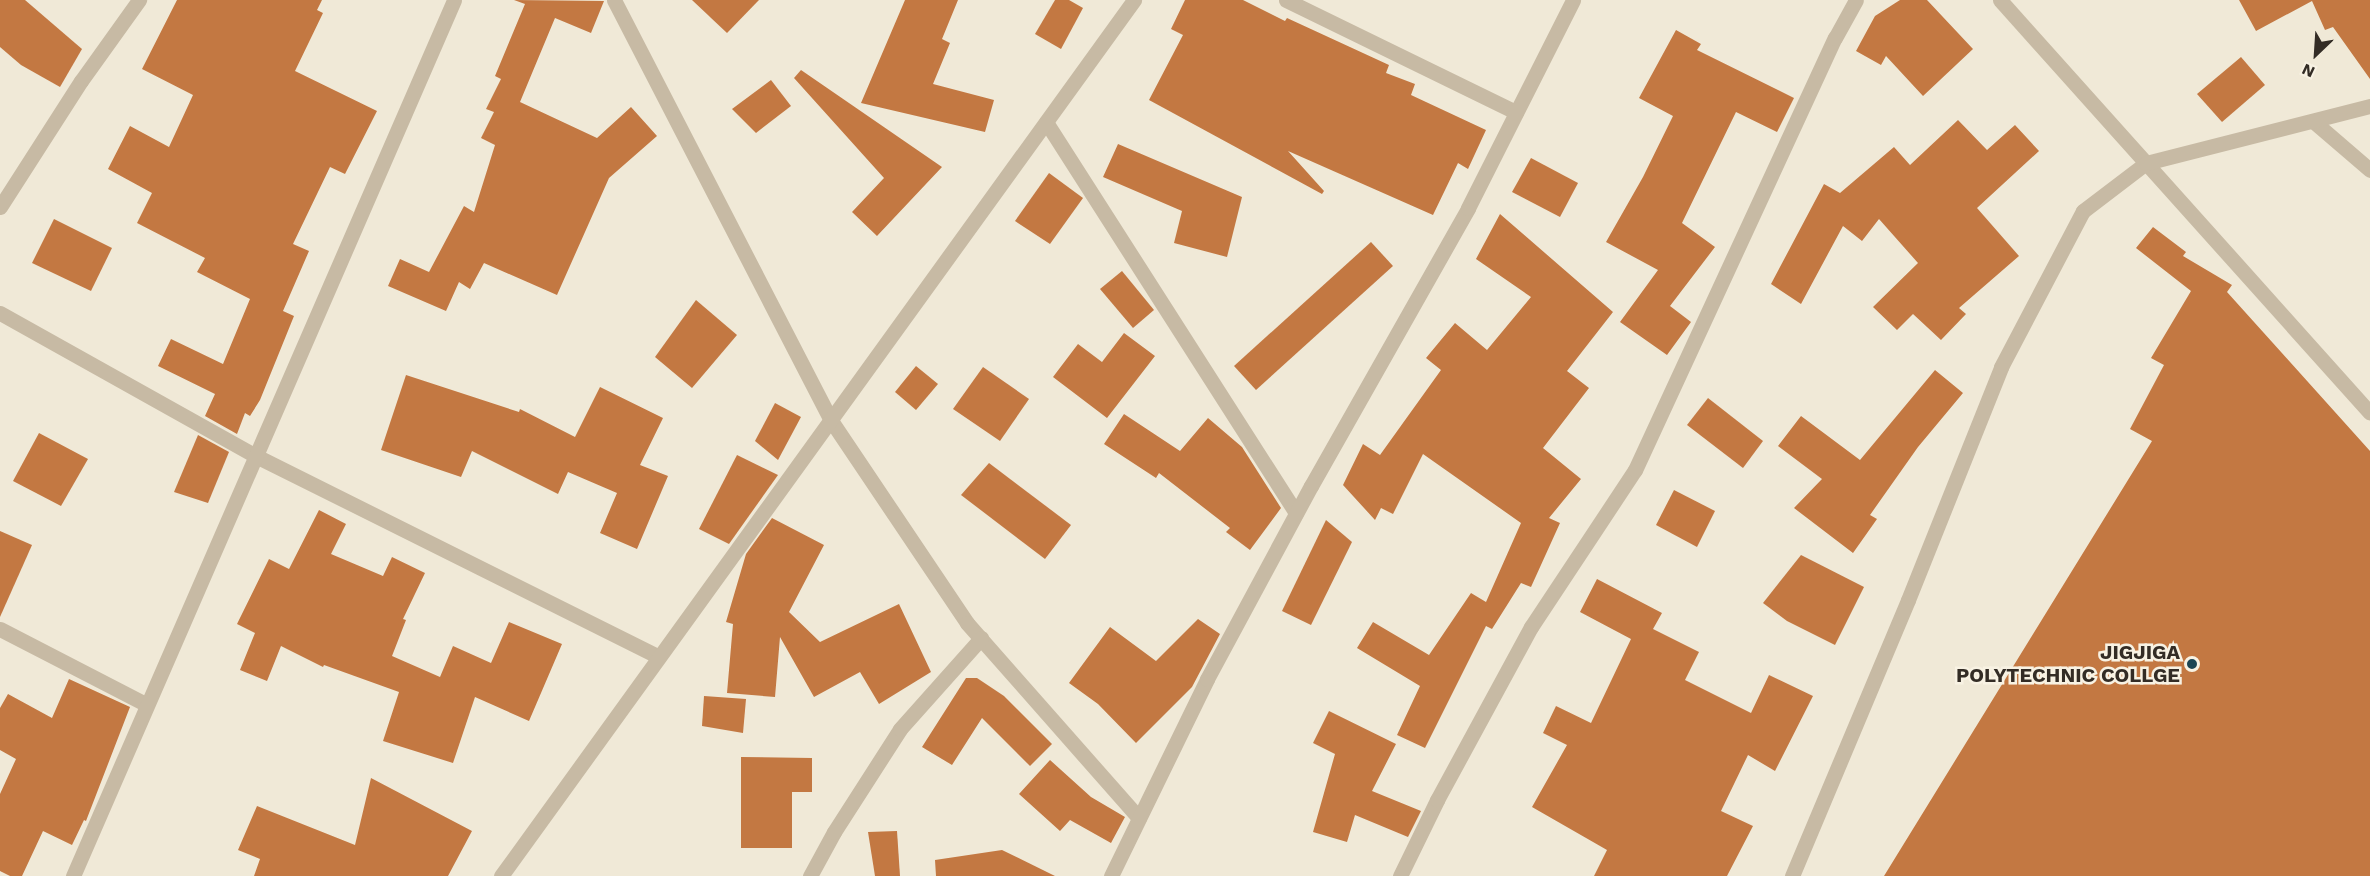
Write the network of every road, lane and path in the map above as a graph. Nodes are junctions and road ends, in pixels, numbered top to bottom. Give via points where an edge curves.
1 (139, 0) edge
2 (454, 0) edge
3 (614, 0) edge
4 (1134, 0) edge
5 (1287, 0) edge
6 (1573, 0) edge
7 (1856, 0) edge
8 (2000, 0) edge
9 (2370, 106) edge
10 (1516, 112) junction
11 (2313, 121) junction
12 (1046, 122) junction
13 (2146, 163) junction
14 (2370, 170) edge
15 (0, 207) edge
16 (0, 313) edge
17 (2370, 413) edge
18 (830, 419) junction
19 (256, 456) junction
20 (1296, 513) junction
21 (0, 629) edge
22 (981, 638) junction
23 (658, 657) junction
24 (147, 705) junction
25 (1139, 818) junction
26 (73, 876) edge
27 (501, 876) edge
28 (810, 876) edge
29 (1112, 876) edge
30 (1400, 876) edge
31 (1792, 876) edge

1 - 15 street
2 - 19 street
3 - 18 street
4 - 12 street
5 - 10 street
6 - 10 street
7 - 30 street via 1635,470 1531,627
8 - 13 street
9 - 11 street
10 - 20 street via 1468,208
11 - 13 street
11 - 14 street
12 - 18 street
12 - 20 street
13 - 17 street
13 - 31 street via 2083,211 2001,367
16 - 19 street
18 - 22 street
18 - 23 street
19 - 23 street
19 - 24 street
20 - 25 street via 1207,679
21 - 24 street
22 - 25 street
22 - 28 street via 900,729
23 - 27 street
24 - 26 street
25 - 29 street

